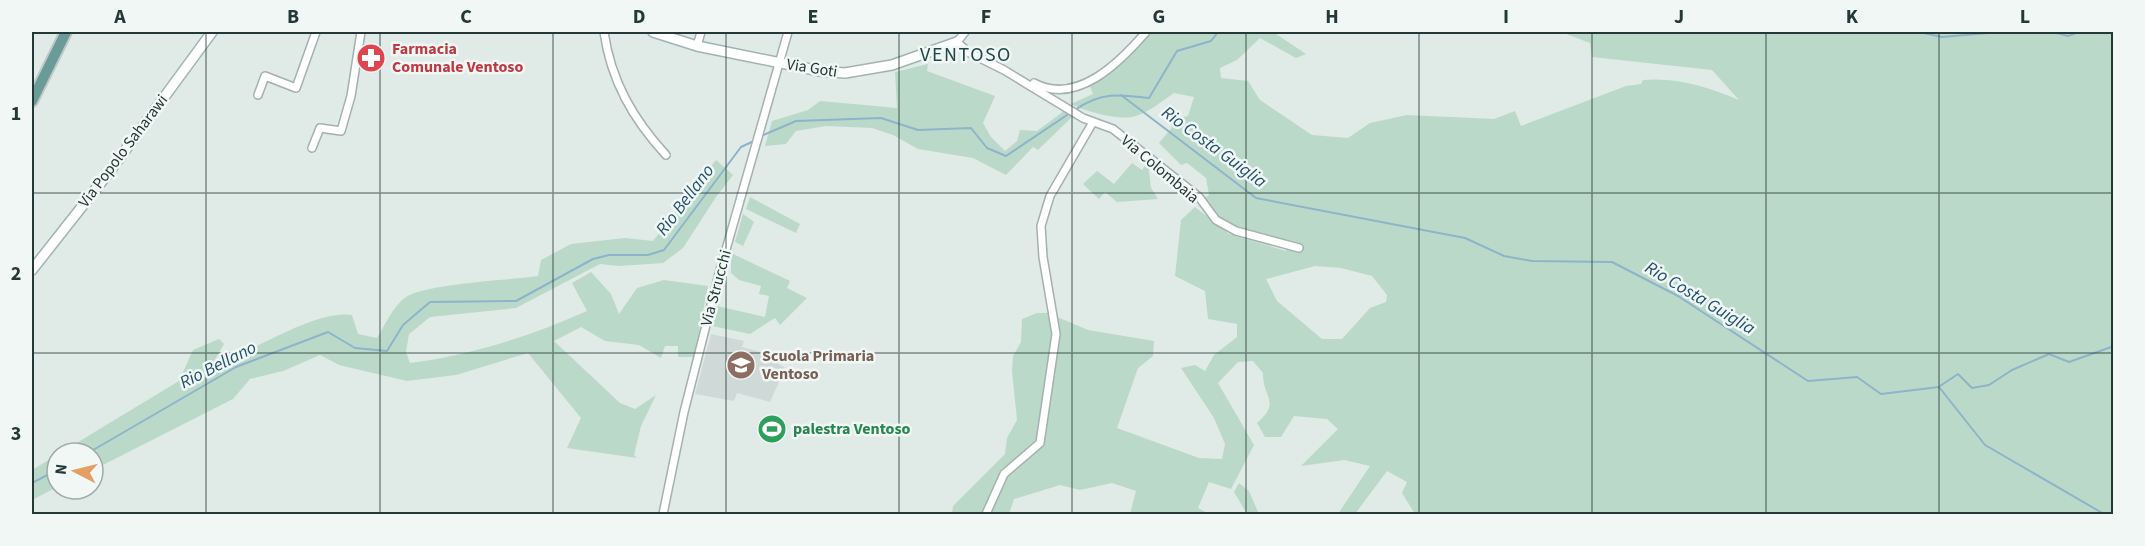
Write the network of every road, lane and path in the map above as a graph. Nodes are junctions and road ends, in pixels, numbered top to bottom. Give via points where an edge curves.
1 (66, 32) edge
2 (212, 32) edge
3 (316, 32) edge
4 (361, 32) edge
5 (604, 32) edge
6 (653, 32) edge
7 (701, 32) edge
8 (788, 32) edge
9 (965, 32) edge
10 (1146, 32) edge
11 (957, 42) junction
12 (697, 46) junction
13 (779, 63) junction
14 (1023, 82) junction
15 (258, 95) dead end
16 (32, 101) edge
17 (1093, 122) junction
18 (312, 148) dead end
19 (666, 155) dead end
20 (1299, 248) dead end
21 (32, 270) edge
22 (663, 514) edge
23 (986, 514) edge

1 - 16 main road
2 - 21 street, Via Popolo Saharawi
3 - 15 street via 296,88 265,76
4 - 18 street via 341,131 320,128
5 - 19 street via 608,55 627,104
6 - 12 street, Via Goti
7 - 12 street
8 - 13 street, Via Strucchi
9 - 11 street
10 - 14 street, Via Colombaia via 1113,66 1086,83 1057,91
11 - 13 street, Via Goti via 862,72 820,71
11 - 14 street, Via Colombaia
12 - 13 street, Via Goti
13 - 22 street, Via Strucchi via 684,412
14 - 17 street, Via Colombaia
17 - 20 street, Via Colombaia via 1109,127 1145,153 1198,198 1216,220 1236,231
17 - 23 street via 1050,196 1041,226 1056,334 1040,443 1004,474

